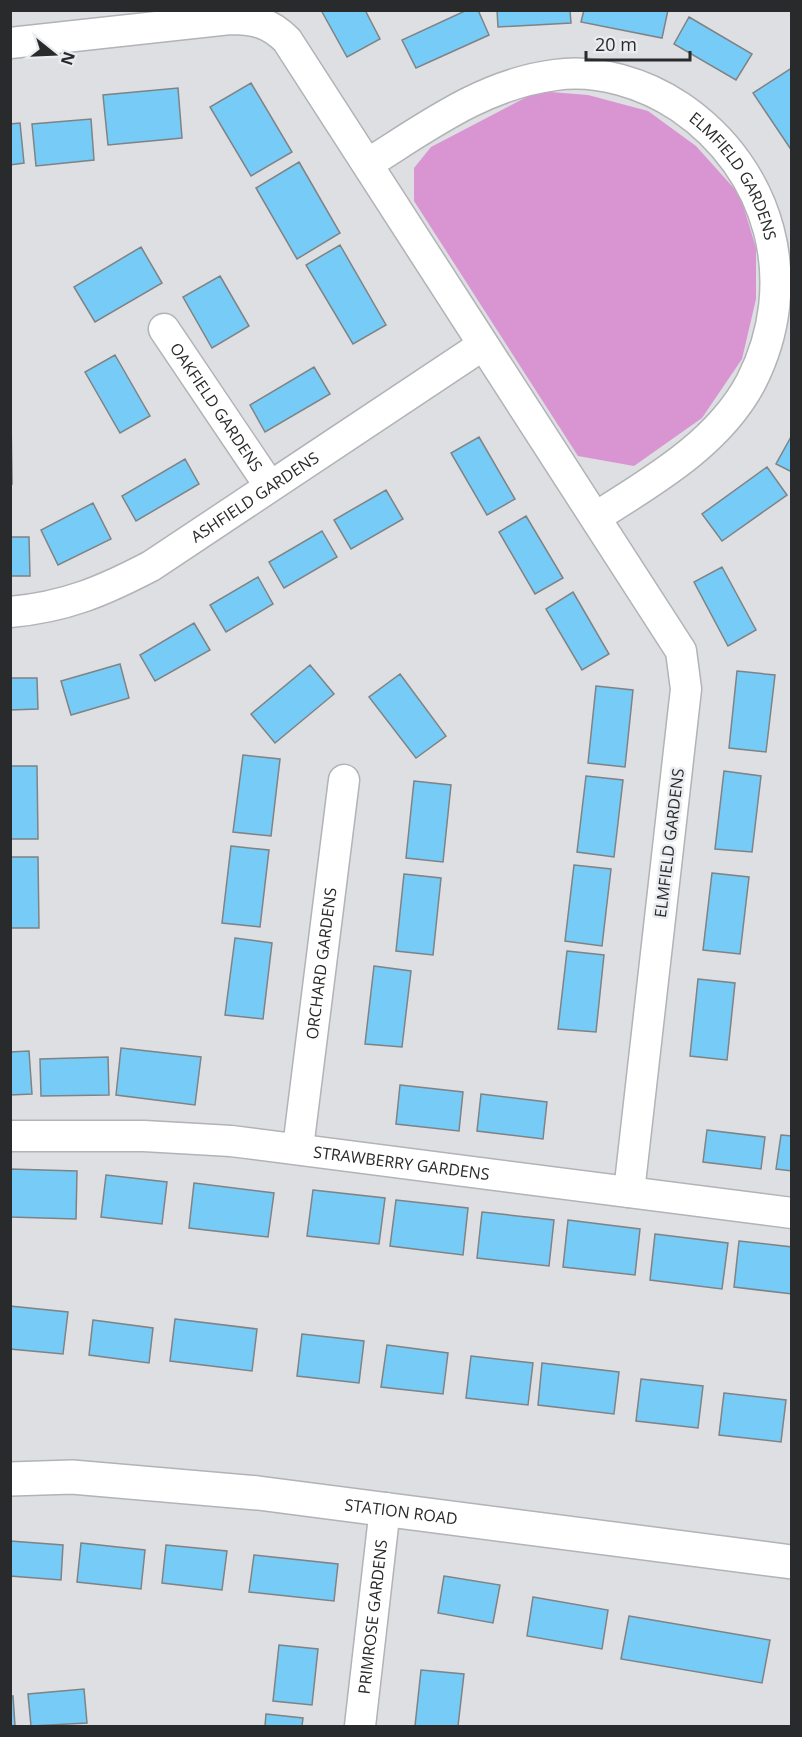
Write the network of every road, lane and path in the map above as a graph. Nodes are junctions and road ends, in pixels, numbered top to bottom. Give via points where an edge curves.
1 (10, 43) edge
2 (369, 163) junction
3 (164, 329) dead end
4 (483, 345) junction
5 (269, 485) junction
6 (596, 517) junction
7 (10, 612) edge
8 (344, 780) dead end
9 (10, 1136) edge
10 (298, 1148) junction
11 (629, 1192) junction
12 (792, 1214) edge
13 (10, 1479) edge
14 (385, 1508) junction
15 (792, 1562) edge
16 (360, 1726) edge

1 - 2 street, ELMFIELD GARDENS via 230,19 263,22 288,40
2 - 4 street, ELMFIELD GARDENS
2 - 6 street, ELMFIELD GARDENS via 476,98 504,86 558,75 585,75 632,83 672,102 717,138 753,184 769,227 775,297 766,345 751,382 718,429
3 - 5 street, OAKFIELD GARDENS
4 - 5 street, ASHFIELD GARDENS
4 - 6 street, ELMFIELD GARDENS
5 - 7 street, ASHFIELD GARDENS via 180,548 106,589 45,609
6 - 11 street, ELMFIELD GARDENS via 681,651 686,672
8 - 10 street, ORCHARD GARDENS
9 - 10 street, STRAWBERRY GARDENS via 144,1136
10 - 11 street, STRAWBERRY GARDENS
11 - 12 street, STRAWBERRY GARDENS
13 - 14 main road, STATION ROAD via 72,1477
14 - 15 main road, STATION ROAD
14 - 16 street, PRIMROSE GARDENS

